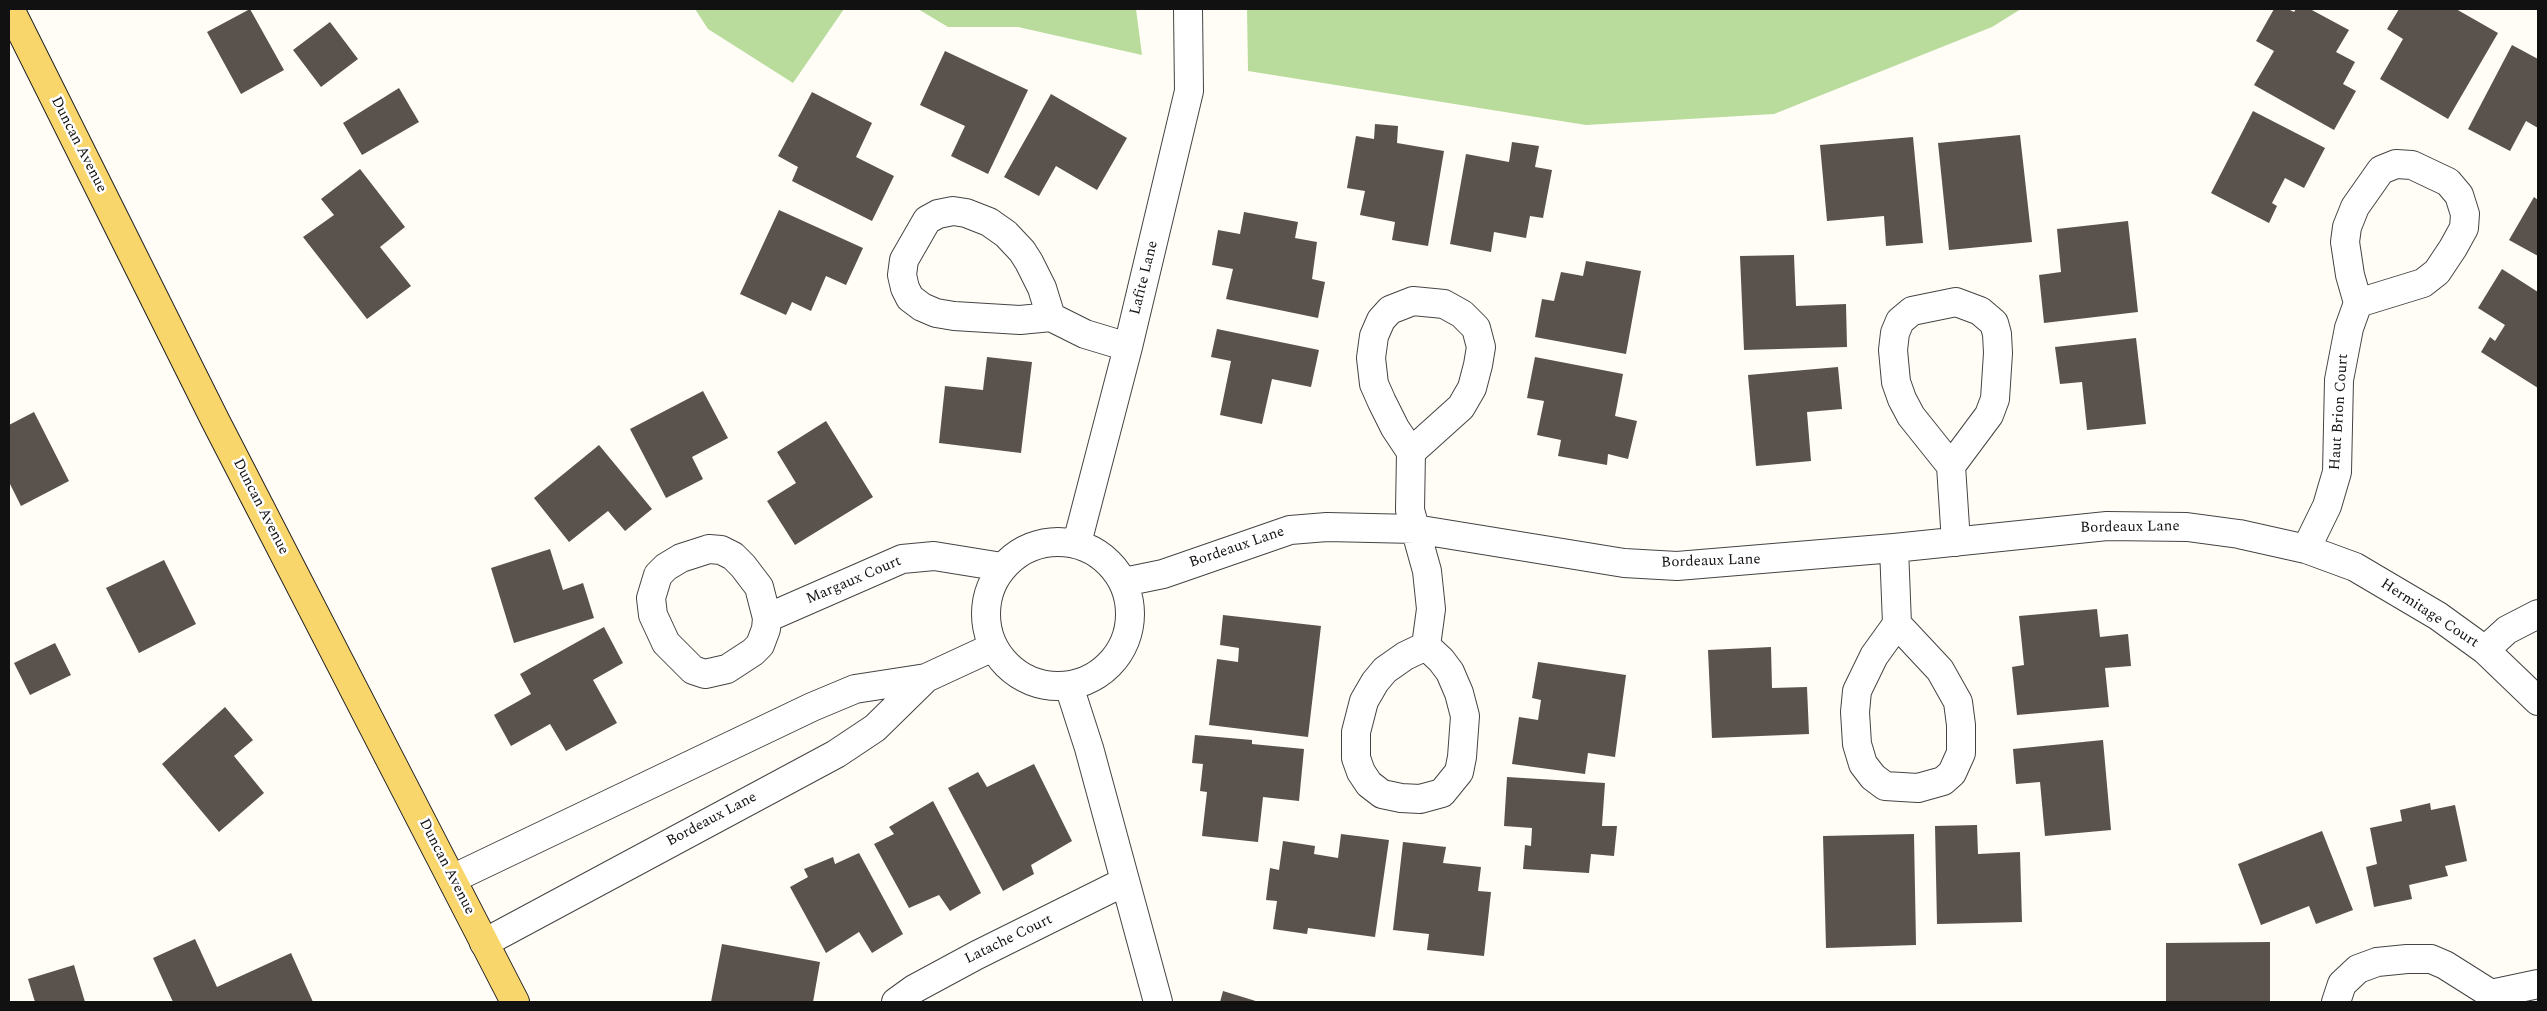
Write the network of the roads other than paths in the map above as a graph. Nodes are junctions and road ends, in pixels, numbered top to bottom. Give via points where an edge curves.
1 (10, 9) edge
2 (1188, 9) edge
3 (2358, 303) junction
4 (1052, 317) junction
5 (1128, 348) junction
6 (1411, 452) junction
7 (1952, 466) junction
8 (1415, 529) junction
9 (1956, 542) junction
10 (1077, 543) junction
11 (1894, 548) junction
12 (2306, 548) junction
13 (1002, 567) junction
14 (1124, 582) junction
15 (2538, 614) edge
16 (767, 618) junction
17 (1896, 624) junction
18 (1426, 646) junction
19 (993, 647) junction
20 (2485, 650) junction
21 (926, 678) junction
22 (1069, 686) junction
23 (2538, 701) edge
24 (452, 879) junction
25 (1124, 882) junction
26 (484, 943) junction
27 (2538, 984) edge
28 (2489, 998) edge
29 (515, 1002) edge
30 (896, 1002) edge
31 (1158, 1002) edge
32 (2336, 1002) edge

1 - 24 main road, Duncan Avenue via 215,420
2 - 5 street, Lafite Lane via 1189,91
3 - 3 street via 2423,283 2437,272 2464,228 2459,195 2448,182 2412,164 2396,164 2381,170 2370,184 2347,227 2350,275
3 - 12 street, Haut Brion Court via 2348,328 2339,380 2337,472 2327,506
4 - 4 street via 1042,288 1022,251 989,222 966,213 952,211 927,220 904,260 902,276 910,298 936,313 1020,320
4 - 5 street via 1085,334
5 - 10 street, Lafite Lane
6 - 6 street via 1461,407 1472,388 1478,365 1481,347 1476,328 1462,314 1444,304 1413,301 1402,305 1386,315 1374,336 1371,358 1374,384 1395,428
6 - 8 street via 1409,489
7 - 7 street via 1989,414 1995,399 1998,353 1994,324 1980,311 1956,302 1912,311 1900,321 1894,350 1896,382 1902,399 1911,416
7 - 9 street
8 - 11 street, Bordeaux Lane via 1624,563 1677,566
8 - 14 street, Bordeaux Lane via 1327,527 1290,530 1163,574
8 - 18 street via 1427,570 1430,609
9 - 11 street, Bordeaux Lane
9 - 12 street, Bordeaux Lane via 2107,526 2177,527 2240,534
10 - 13 street via 1054,541 1031,546 1018,552
10 - 14 street via 1111,564
11 - 17 street
12 - 20 street, Hermitage Court via 2354,567 2403,593
13 - 16 street, Margaux Court via 934,556 902,559
13 - 19 street via 992,583 986,604 986,626
14 - 22 street via 1131,604 1130,629 1120,652 1109,666 1089,680
15 - 20 street via 2507,630
16 - 16 street via 759,587 744,566 721,550 696,552 681,558 658,575 653,588 653,615 666,643 693,670 705,674 727,669 753,652 760,645
17 - 17 street via 1874,656 1857,691 1857,744 1863,764 1885,786 1918,788 1943,781 1952,773 1961,752 1958,702 1944,676
18 - 18 street via 1386,670 1364,701 1356,732 1356,758 1361,772 1382,794 1420,799 1442,793 1459,772 1465,716 1459,692 1450,672
19 - 21 street, Bordeaux Lane
19 - 22 street via 1006,665 1028,681 1048,686
20 - 23 street, Hermitage Court
21 - 24 street, Bordeaux Lane via 855,689 812,707
21 - 26 street, Bordeaux Lane via 875,728 836,754
22 - 25 street via 1089,748
24 - 26 main road, Duncan Avenue
25 - 30 street, Latache Court via 976,955
25 - 31 street
26 - 29 main road, Duncan Avenue
27 - 28 street
28 - 32 street via 2451,968 2430,959 2407,959 2377,962 2358,969 2342,984

